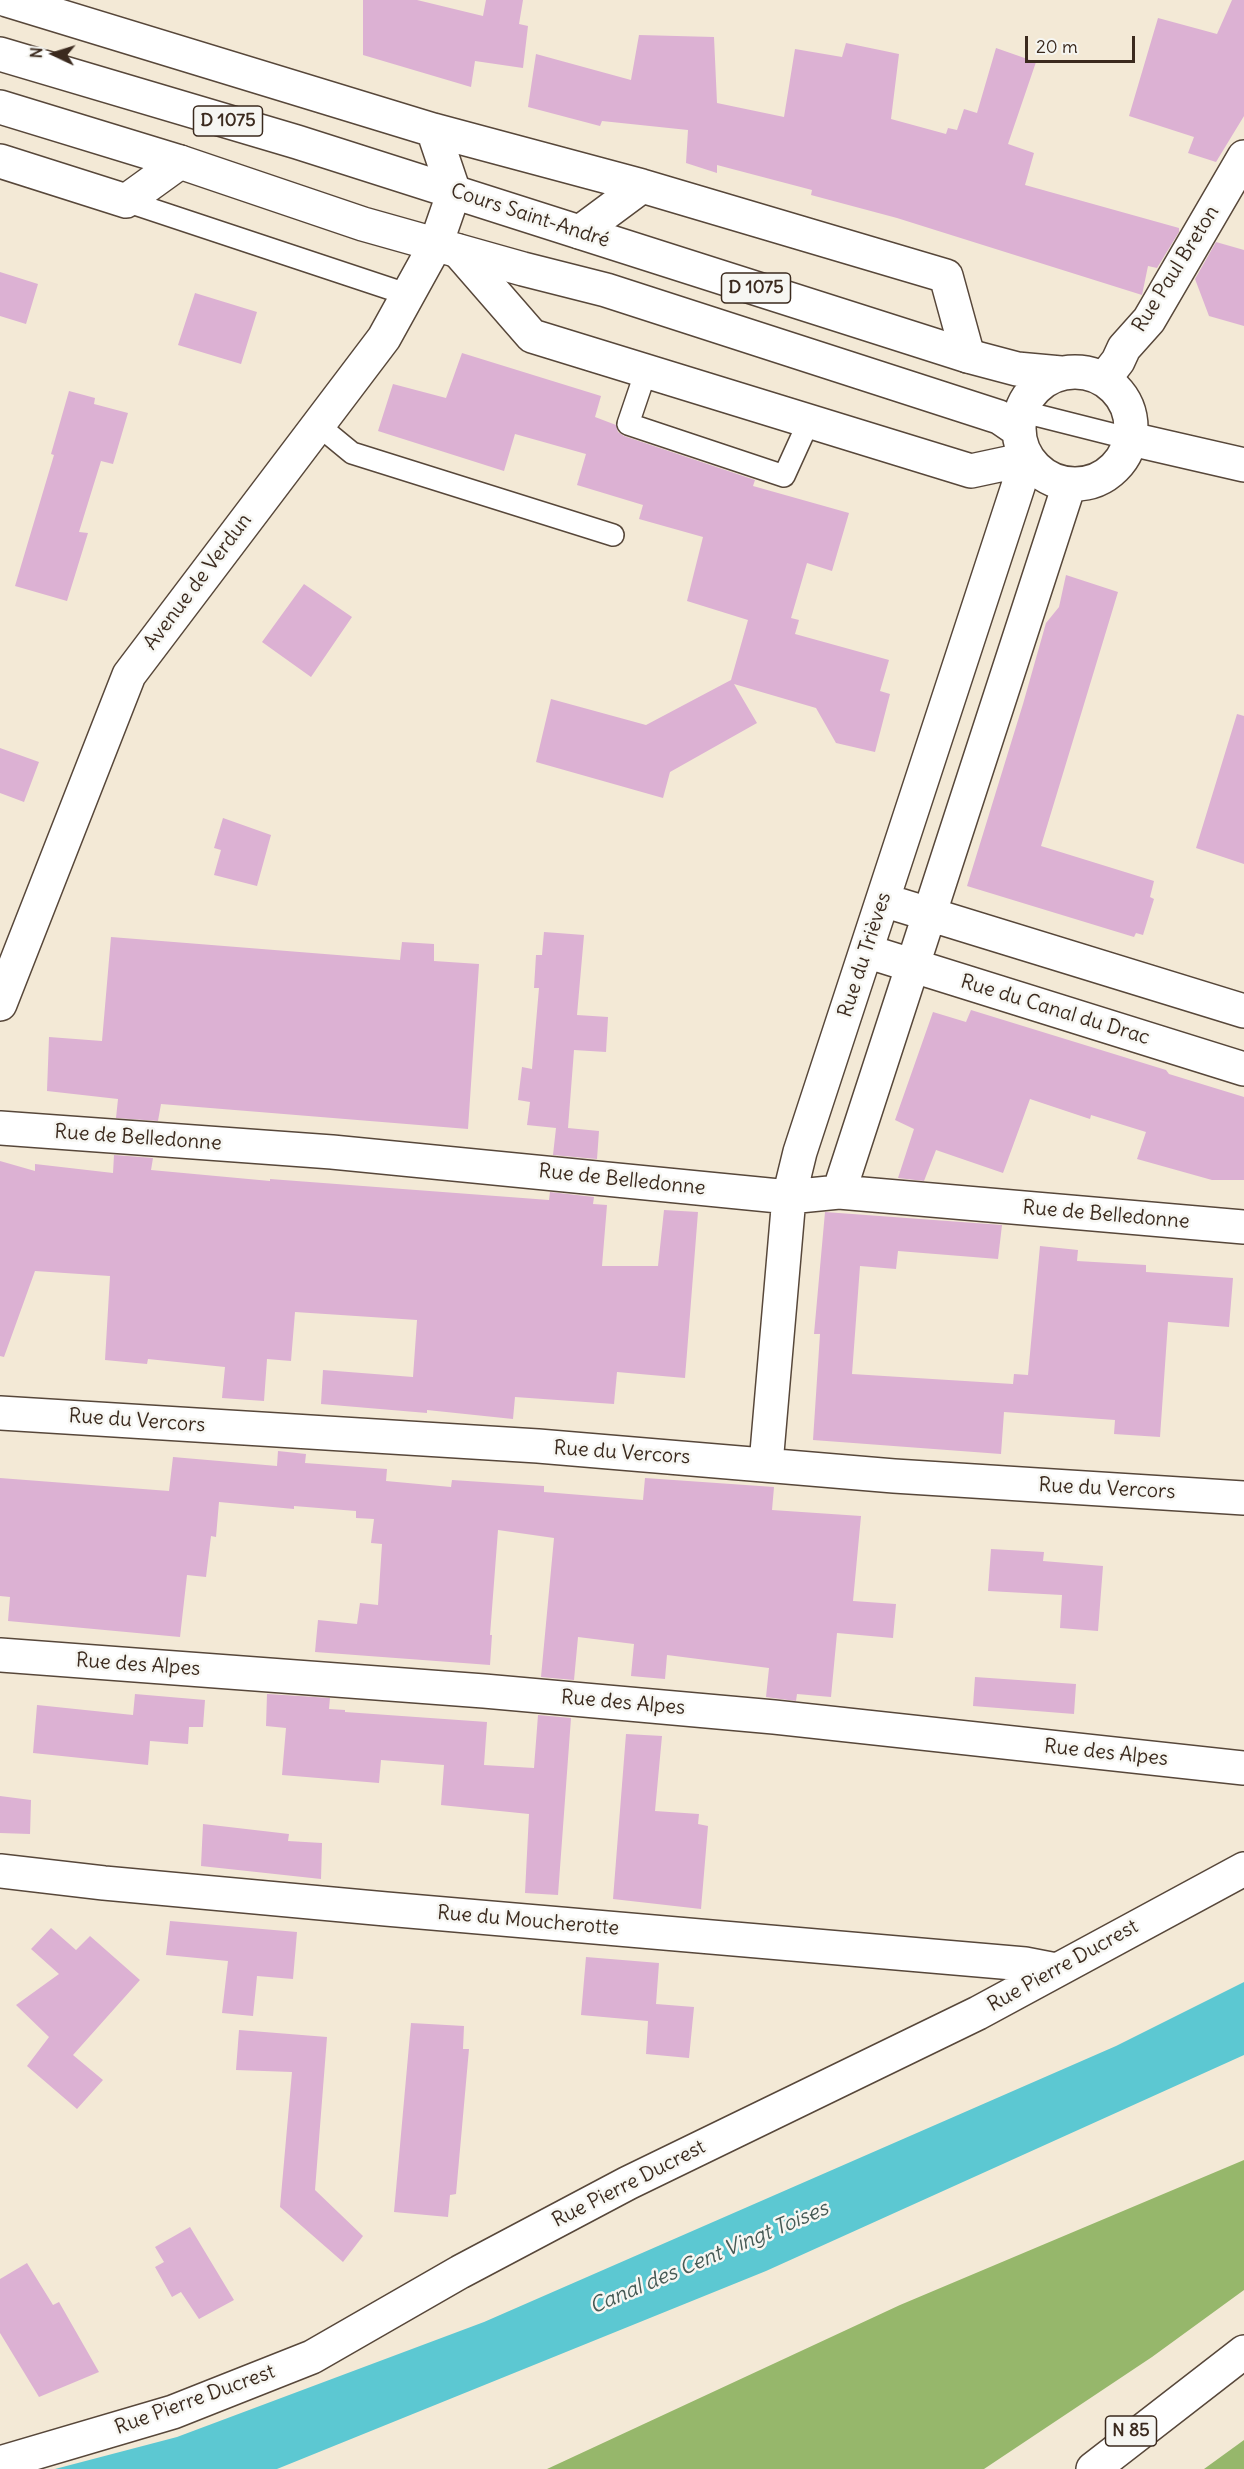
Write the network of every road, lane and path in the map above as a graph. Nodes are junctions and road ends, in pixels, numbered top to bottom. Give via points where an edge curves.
1 (6, 0) edge
2 (0, 54) edge
3 (0, 107) edge
4 (433, 130) junction
5 (1244, 157) edge
6 (0, 161) edge
7 (180, 162) junction
8 (642, 186) junction
9 (454, 192) junction
10 (126, 201) junction
11 (580, 232) junction
12 (447, 248) junction
13 (409, 295) junction
14 (968, 356) junction
15 (646, 371) junction
16 (1061, 373) junction
17 (1104, 379) junction
18 (809, 421) junction
19 (318, 425) junction
20 (1022, 434) junction
21 (1131, 440) junction
22 (1244, 465) edge
23 (1069, 485) junction
24 (613, 535) dead end
25 (883, 900) junction
26 (929, 914) junction
27 (866, 951) junction
28 (912, 965) junction
29 (0, 1004) edge
30 (1244, 1011) edge
31 (1244, 1069) edge
32 (0, 1128) edge
33 (839, 1192) junction
34 (789, 1197) junction
35 (1244, 1227) edge
36 (0, 1413) edge
37 (766, 1464) junction
38 (1244, 1498) edge
39 (0, 1655) edge
40 (1244, 1768) edge
41 (1244, 1869) edge
42 (0, 1871) edge
43 (1056, 1970) junction
44 (1244, 2352) edge
45 (1188, 2394) junction
46 (3, 2457) edge
47 (1073, 2469) edge
48 (1093, 2469) edge

1 - 4 main road
2 - 9 main road, Cours Saint-André / D 1075
3 - 7 main road, D 1075
4 - 8 main road
4 - 9 main road
5 - 17 main road, Rue Paul Breton via 1149,320
6 - 10 main road
7 - 10 main road
7 - 12 main road, D 1075
8 - 11 main road
8 - 14 main road via 946,276
9 - 11 main road, Cours Saint-André / D 1075
9 - 12 main road, Avenue de Verdun
10 - 13 lane
11 - 14 main road, Cours Saint-André / D 1075
12 - 13 main road, Avenue de Verdun
12 - 15 main road via 532,336
12 - 20 main road, D 1075 via 628,297 999,417
13 - 19 main road, Avenue de Verdun via 384,338
14 - 16 main road, Cours Saint-André / D 1075 via 1017,369
15 - 18 main road
15 - 18 lane via 628,424 784,476
16 - 17 main road, Cours Saint-André via 1083,371
16 - 20 main road, Rue du Trièves via 1043,381 1030,394
17 - 21 main road via 1118,390 1127,405
18 - 20 main road via 971,471
19 - 24 lane via 352,453
19 - 29 main road, Avenue de Verdun via 129,675
20 - 21 lane
20 - 23 main road via 1038,472
20 - 25 main road, Rue du Trièves
21 - 22 main road
21 - 23 main road via 1109,474 1090,483
23 - 26 main road
25 - 26 main road
25 - 27 main road, Rue du Trièves
26 - 28 main road
26 - 30 main road
27 - 28 main road, Rue du Canal du Drac
27 - 34 main road, Rue du Trièves
28 - 31 main road, Rue du Canal du Drac
28 - 33 main road
32 - 34 main road, Rue de Belledonne via 332,1152
33 - 34 main road, Rue de Belledonne
33 - 35 main road, Rue de Belledonne
34 - 37 main road, Rue du Trièves
36 - 37 main road, Rue du Vercors
37 - 38 main road, Rue du Vercors
39 - 40 main road, Rue des Alpes via 774,1717
41 - 43 main road, Rue Pierre Ducrest
42 - 43 main road, Rue du Moucherotte
43 - 46 main road, Rue Pierre Ducrest via 978,2013 628,2184 460,2272 312,2357 173,2412
44 - 45 main road, N 85
45 - 47 main road, N 85
45 - 48 main road, N 85

